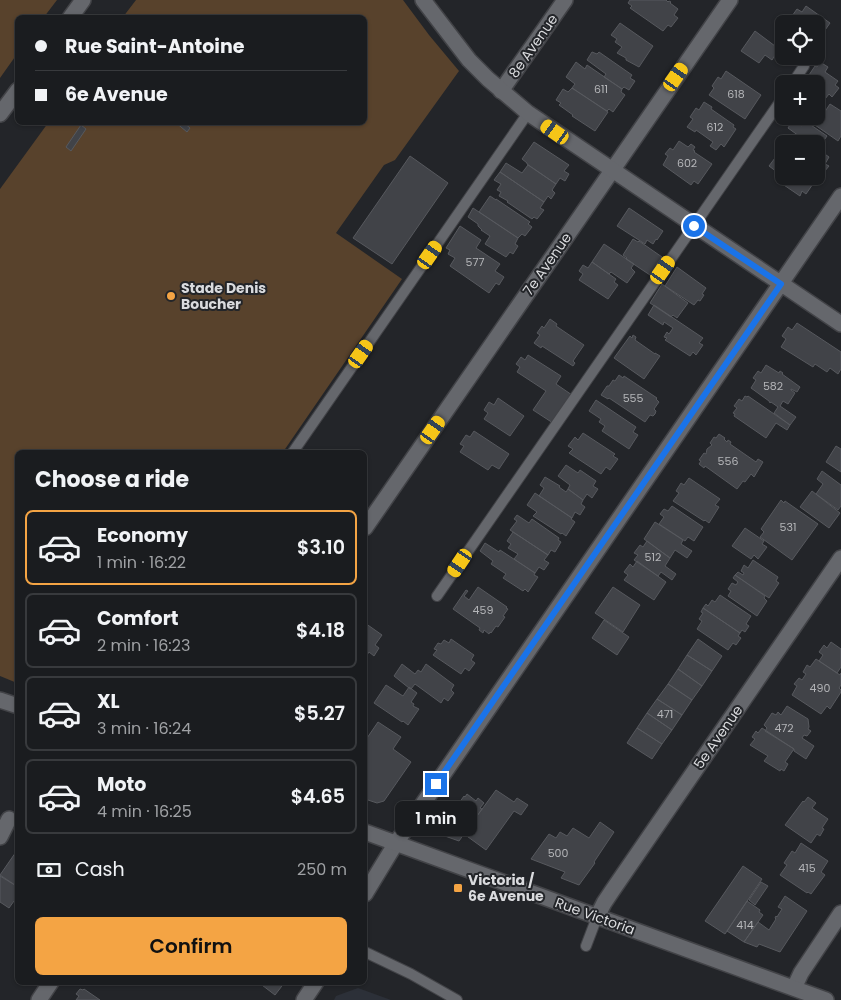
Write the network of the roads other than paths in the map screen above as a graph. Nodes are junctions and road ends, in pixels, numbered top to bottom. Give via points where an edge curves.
1 (83, 0) edge
2 (423, 0) edge
3 (565, 0) edge
4 (730, 0) edge
5 (72, 15) edge
6 (804, 66) dead end
7 (798, 75) edge
8 (501, 91) junction
9 (15, 94) edge
10 (775, 109) edge
11 (0, 114) edge
12 (528, 114) junction
13 (611, 170) junction
14 (841, 196) edge
15 (694, 226) junction
16 (781, 284) junction
17 (841, 324) edge
18 (294, 450) edge
19 (367, 525) edge
20 (841, 558) edge
21 (437, 596) dead end
22 (0, 700) edge
23 (15, 705) edge
24 (9, 819) edge
25 (367, 833) edge
26 (0, 837) edge
27 (396, 843) junction
28 (367, 891) edge
29 (841, 913) edge
30 (597, 917) junction
31 (586, 946) dead end
32 (367, 953) edge
33 (49, 985) edge
34 (314, 985) edge
35 (792, 994) edge
36 (39, 1000) edge
37 (304, 1000) edge
38 (457, 1000) edge
39 (826, 1000) edge

1 - 5 street
2 - 8 street via 469,60
3 - 8 street, 8e Avenue
4 - 13 street, 7e Avenue
6 - 7 lane
8 - 12 street
9 - 11 street
10 - 15 lane
12 - 13 street
12 - 18 lane
13 - 15 street
13 - 19 street, 7e Avenue
14 - 16 street
15 - 16 street
15 - 21 lane
16 - 17 street
16 - 27 street
20 - 30 street, 5e Avenue
22 - 23 street
24 - 26 street
25 - 27 street, Rue Victoria
27 - 28 street
27 - 30 street, Rue Victoria
29 - 35 street via 801,973
30 - 31 lane
30 - 35 street, Rue Victoria
32 - 38 lane
33 - 36 street
34 - 37 street
35 - 39 street, Rue Victoria

